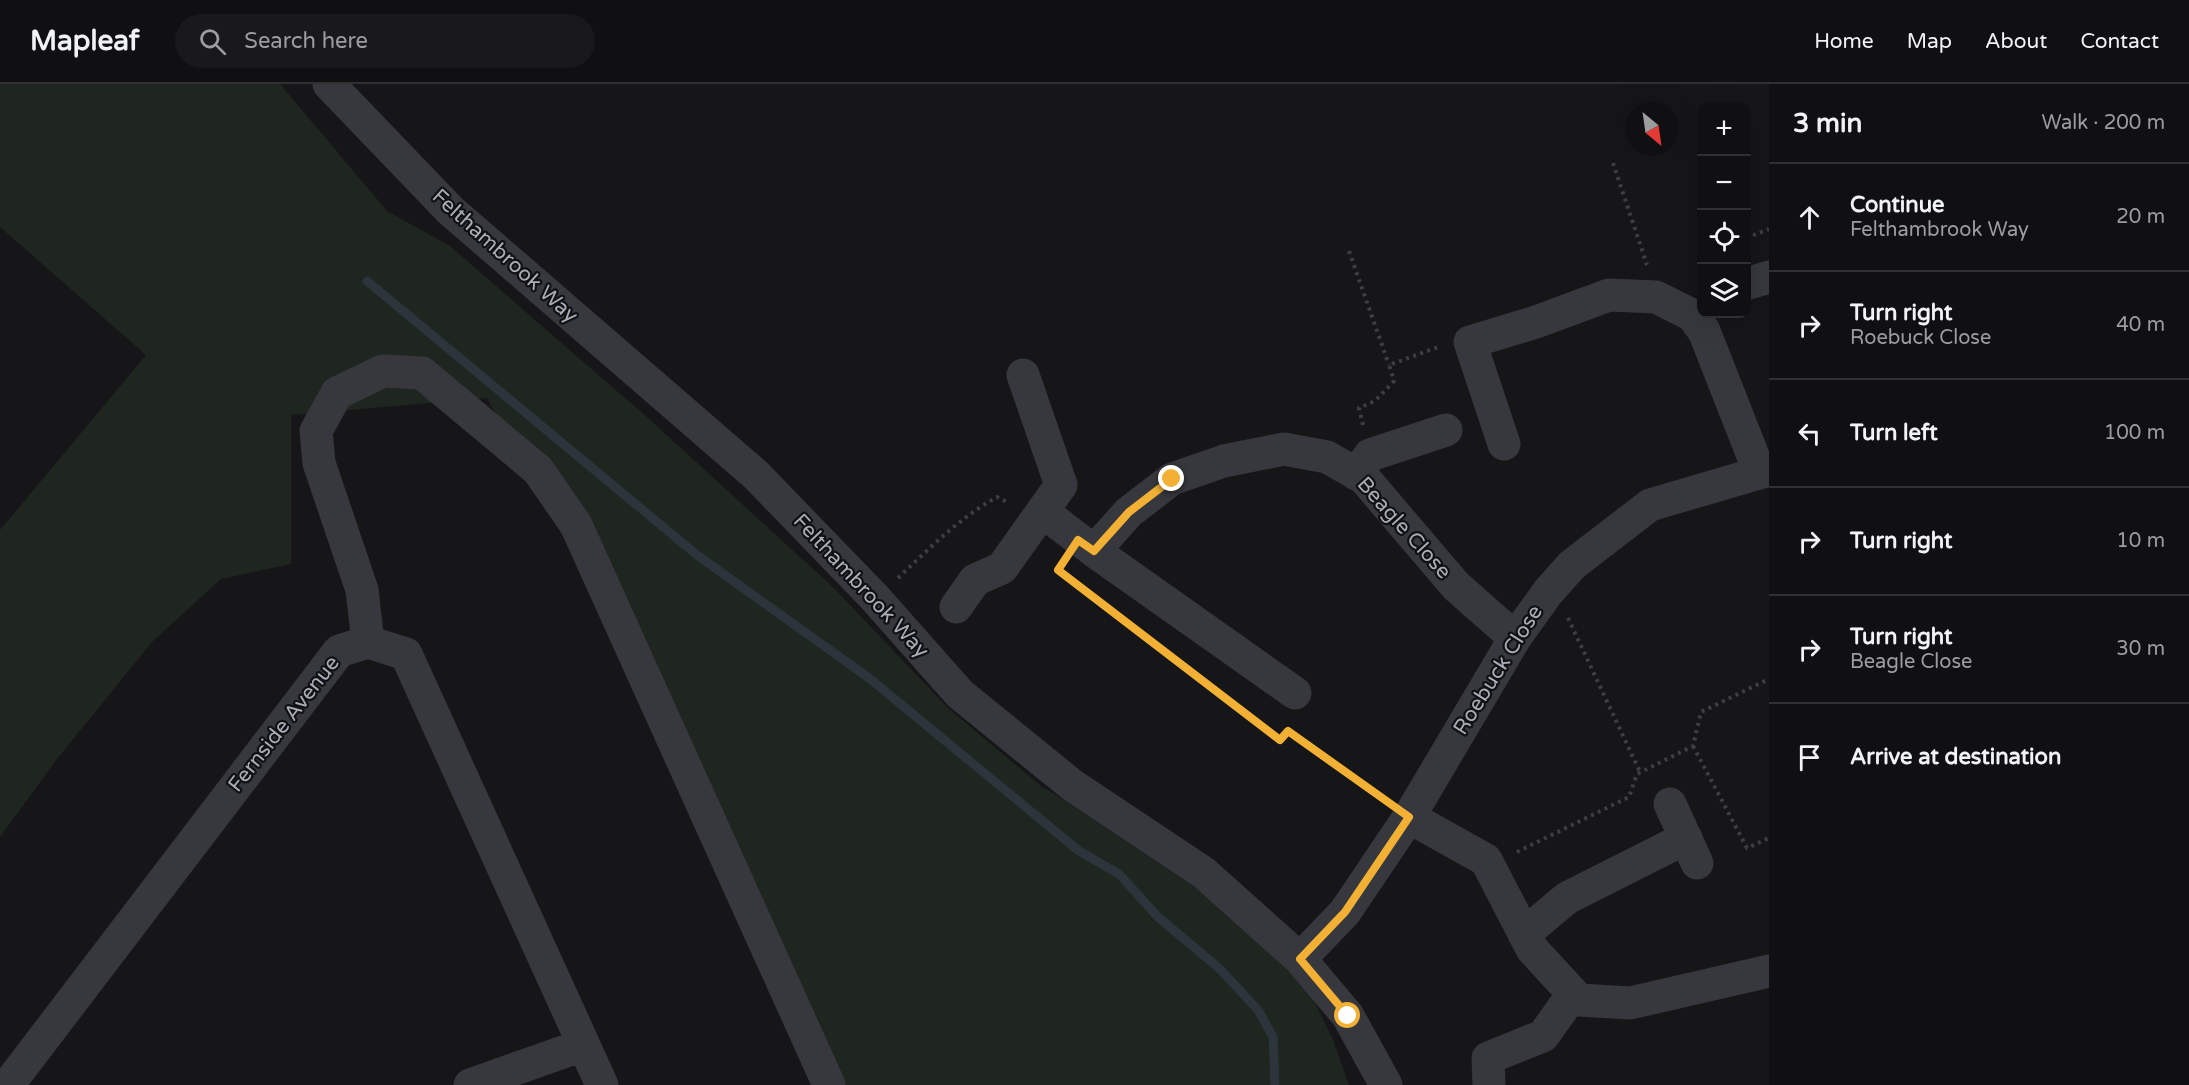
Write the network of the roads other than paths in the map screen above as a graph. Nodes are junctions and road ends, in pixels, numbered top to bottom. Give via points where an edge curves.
1 (329, 84) edge
2 (1769, 277) edge
3 (1751, 282) edge
4 (1697, 310) edge
5 (1700, 318) edge
6 (1023, 375) dead end
7 (1446, 430) dead end
8 (1504, 444) dead end
9 (1363, 464) junction
10 (1764, 470) edge
11 (1039, 517) junction
12 (1086, 546) junction
13 (956, 607) dead end
14 (1515, 638) junction
15 (368, 642) junction
16 (1295, 693) dead end
17 (1670, 804) dead end
18 (1409, 817) junction
19 (1524, 934) junction
20 (1300, 959) junction
21 (1769, 971) edge
22 (1573, 994) junction
23 (583, 1045) junction
24 (8, 1085) edge
25 (470, 1085) edge
26 (602, 1085) edge
27 (829, 1085) edge
28 (1386, 1085) edge
29 (1489, 1085) edge

1 - 20 street, Felthambrook Way via 450,210 756,474 960,694 1072,785 1204,873
2 - 3 street
4 - 8 street via 1652,297 1610,295 1470,342
5 - 10 street
6 - 11 street via 1061,485
7 - 9 street
9 - 12 street, Beagle Close via 1284,449 1224,461 1172,479
9 - 14 street, Beagle Close via 1364,478 1456,586
10 - 14 street, Roebuck Close via 1650,505 1572,565
11 - 12 street
11 - 13 street via 1002,568 975,580
12 - 16 street
14 - 18 street, Roebuck Close
15 - 23 street via 406,654
15 - 24 street, Fernside Avenue via 339,651
15 - 27 street via 362,590 319,464 316,431 337,393 383,371 422,373 538,470 576,525
17 - 19 street via 1691,850 1567,898
18 - 19 street via 1486,860
18 - 20 street, Roebuck Close via 1345,912
19 - 22 street via 1532,949
20 - 28 street, Felthambrook Way via 1348,1016
21 - 22 street via 1630,1003 1579,1000
22 - 29 street via 1543,1036 1488,1058
23 - 25 street
23 - 26 street

